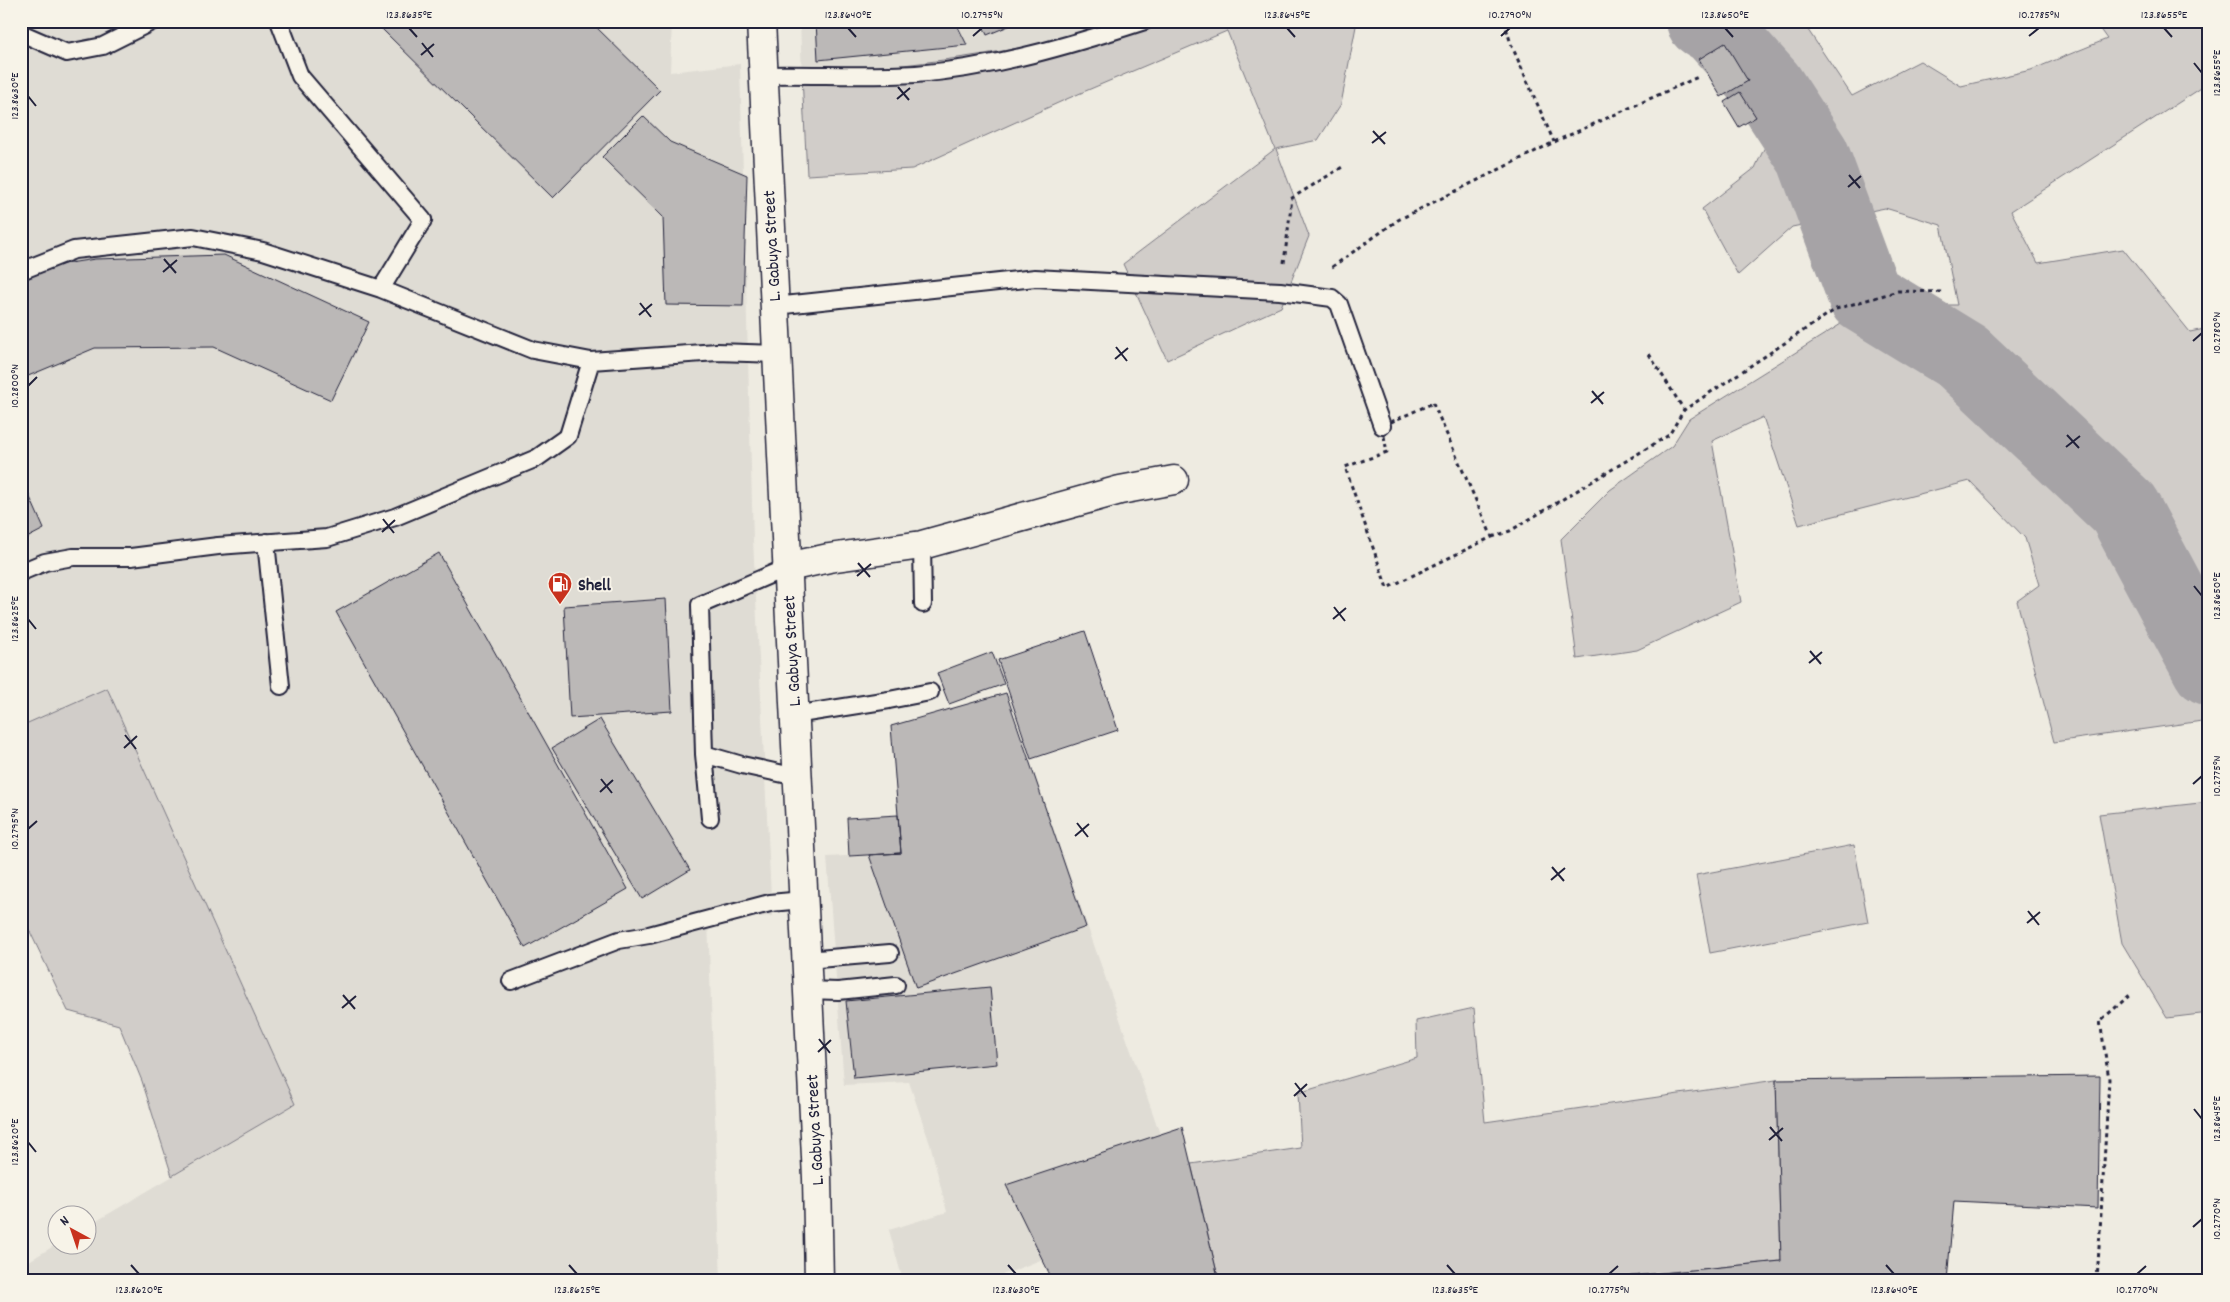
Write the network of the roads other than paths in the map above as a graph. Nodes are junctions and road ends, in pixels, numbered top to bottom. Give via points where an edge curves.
1 (153, 21) edge
2 (280, 21) edge
3 (761, 21) edge
4 (1144, 21) edge
5 (21, 34) edge
6 (765, 79) junction
7 (21, 271) edge
8 (381, 289) junction
9 (775, 306) junction
10 (777, 354) junction
11 (591, 361) junction
12 (1382, 426) road end
13 (1174, 480) dead end
14 (266, 542) junction
15 (922, 544) junction
16 (788, 567) junction
17 (21, 572) edge
18 (923, 604) dead end
19 (280, 686) dead end
20 (930, 692) dead end
21 (794, 715) junction
22 (704, 754) junction
23 (798, 777) junction
24 (710, 818) dead end
25 (803, 900) junction
26 (890, 953) dead end
27 (806, 960) junction
28 (511, 981) dead end
29 (896, 985) dead end
30 (807, 990) junction
31 (819, 1281) edge

1 - 5 lane via 103,46 67,52
2 - 8 lane via 300,76 423,220
3 - 6 street, L. Gabuya Street
4 - 6 lane via 976,67 916,74
6 - 9 street, L. Gabuya Street
7 - 8 lane via 74,250 194,237 263,251
8 - 11 lane via 533,350
9 - 10 street, L. Gabuya Street
9 - 12 lane via 1035,278 1280,291 1332,298 1339,304
10 - 11 lane via 717,352
10 - 16 street, L. Gabuya Street
11 - 14 lane via 568,436 537,458 387,520 327,538
13 - 15 street via 1120,490
14 - 17 lane via 131,557 73,557 45,562
14 - 19 lane
15 - 16 street
15 - 18 lane
16 - 21 street, L. Gabuya Street
16 - 22 lane via 700,605
20 - 21 lane
21 - 23 street, L. Gabuya Street
22 - 23 lane
22 - 24 lane
23 - 25 street, L. Gabuya Street
25 - 27 street, L. Gabuya Street
25 - 28 lane via 770,903 619,940
26 - 27 lane
27 - 30 street, L. Gabuya Street
29 - 30 lane via 838,991
30 - 31 street, L. Gabuya Street

